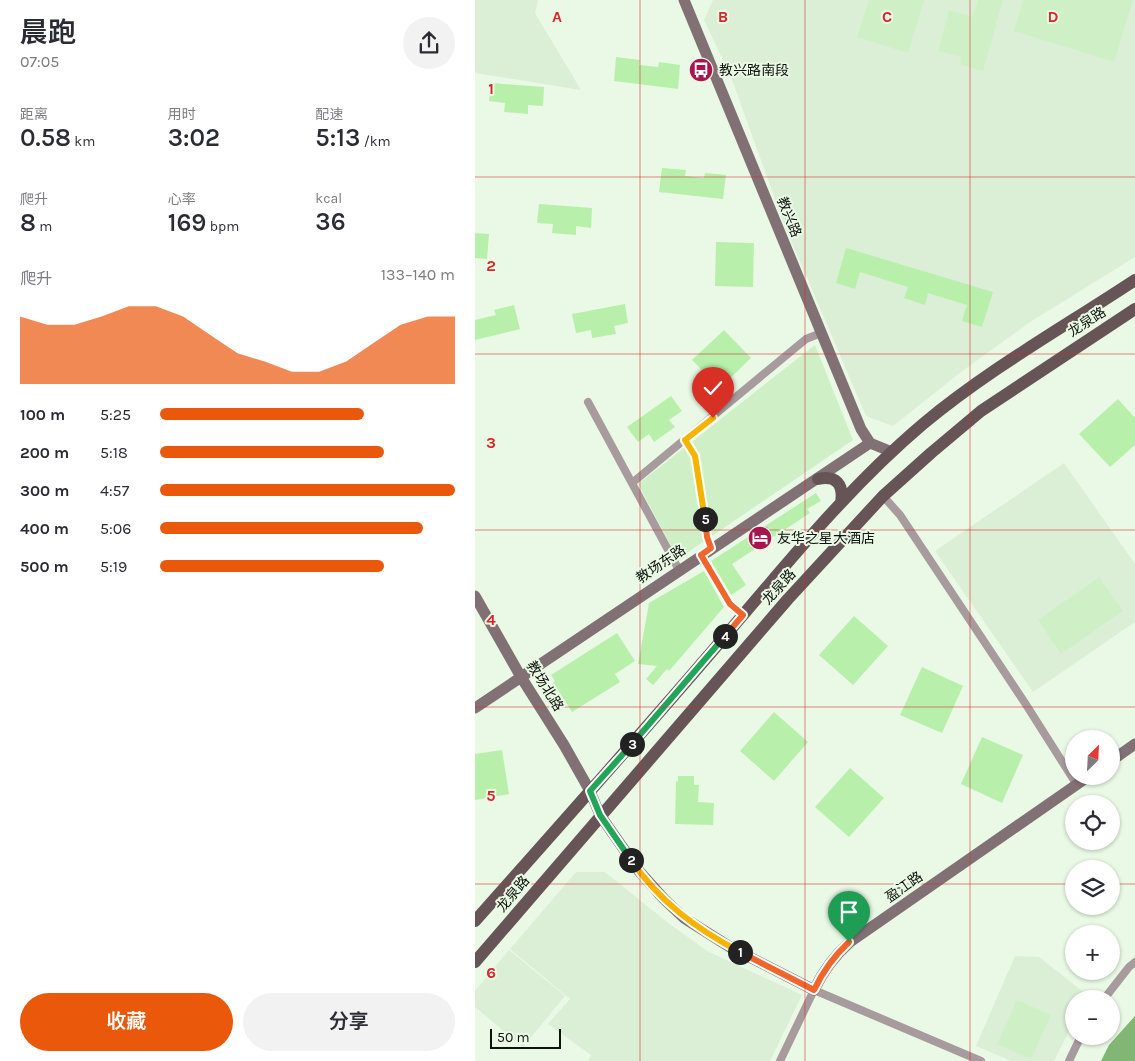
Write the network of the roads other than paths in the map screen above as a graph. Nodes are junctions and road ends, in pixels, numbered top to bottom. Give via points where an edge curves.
1 (684, 0) edge
2 (1135, 280) edge
3 (1135, 309) edge
4 (821, 333) junction
5 (588, 402) dead end
6 (685, 440) junction
7 (871, 443) junction
8 (892, 452) junction
9 (818, 479) junction
10 (632, 483) junction
11 (883, 496) junction
12 (841, 502) junction
13 (711, 548) junction
14 (701, 555) junction
15 (679, 570) junction
16 (475, 596) edge
17 (743, 615) junction
18 (521, 677) junction
19 (475, 708) edge
20 (1135, 744) edge
21 (1120, 755) edge
22 (1065, 766) edge
23 (1077, 785) edge
24 (590, 791) junction
25 (600, 815) junction
26 (475, 921) edge
27 (475, 962) edge
28 (1135, 962) edge
29 (814, 990) junction
30 (1111, 990) edge
31 (1077, 1045) edge
32 (780, 1061) edge
33 (981, 1061) edge
34 (1069, 1061) edge

1 - 4 street, 教兴路
2 - 8 main road, 龙泉路 via 1016,355 936,414
3 - 11 main road, 龙泉路 via 981,411
4 - 6 street via 806,339
4 - 7 street, 教兴路 via 861,429
5 - 10 street
6 - 10 street
6 - 13 street via 695,456
7 - 8 street
7 - 9 street, 教场东路
8 - 12 main road, 龙泉路
9 - 12 main road via 831,478 839,484
9 - 13 street, 教场东路
10 - 15 street
11 - 22 street via 900,515
11 - 25 main road, 龙泉路 via 787,599
12 - 17 main road, 龙泉路
13 - 14 street, 教场东路
14 - 15 street, 教场东路
14 - 17 street via 730,604
15 - 18 street, 教场东路
16 - 18 street, 教场北路
17 - 24 main road, 龙泉路
18 - 19 street, 教场东路
18 - 24 street, 教场北路
20 - 21 street
23 - 29 street, 盈江路 via 849,942 821,974
24 - 25 street, 教场北路
24 - 26 main road, 龙泉路
25 - 27 main road, 龙泉路
25 - 29 street, 教场北路 via 639,871 684,918 730,947
28 - 30 street
29 - 32 street, 盈江路
29 - 33 street
31 - 34 street

